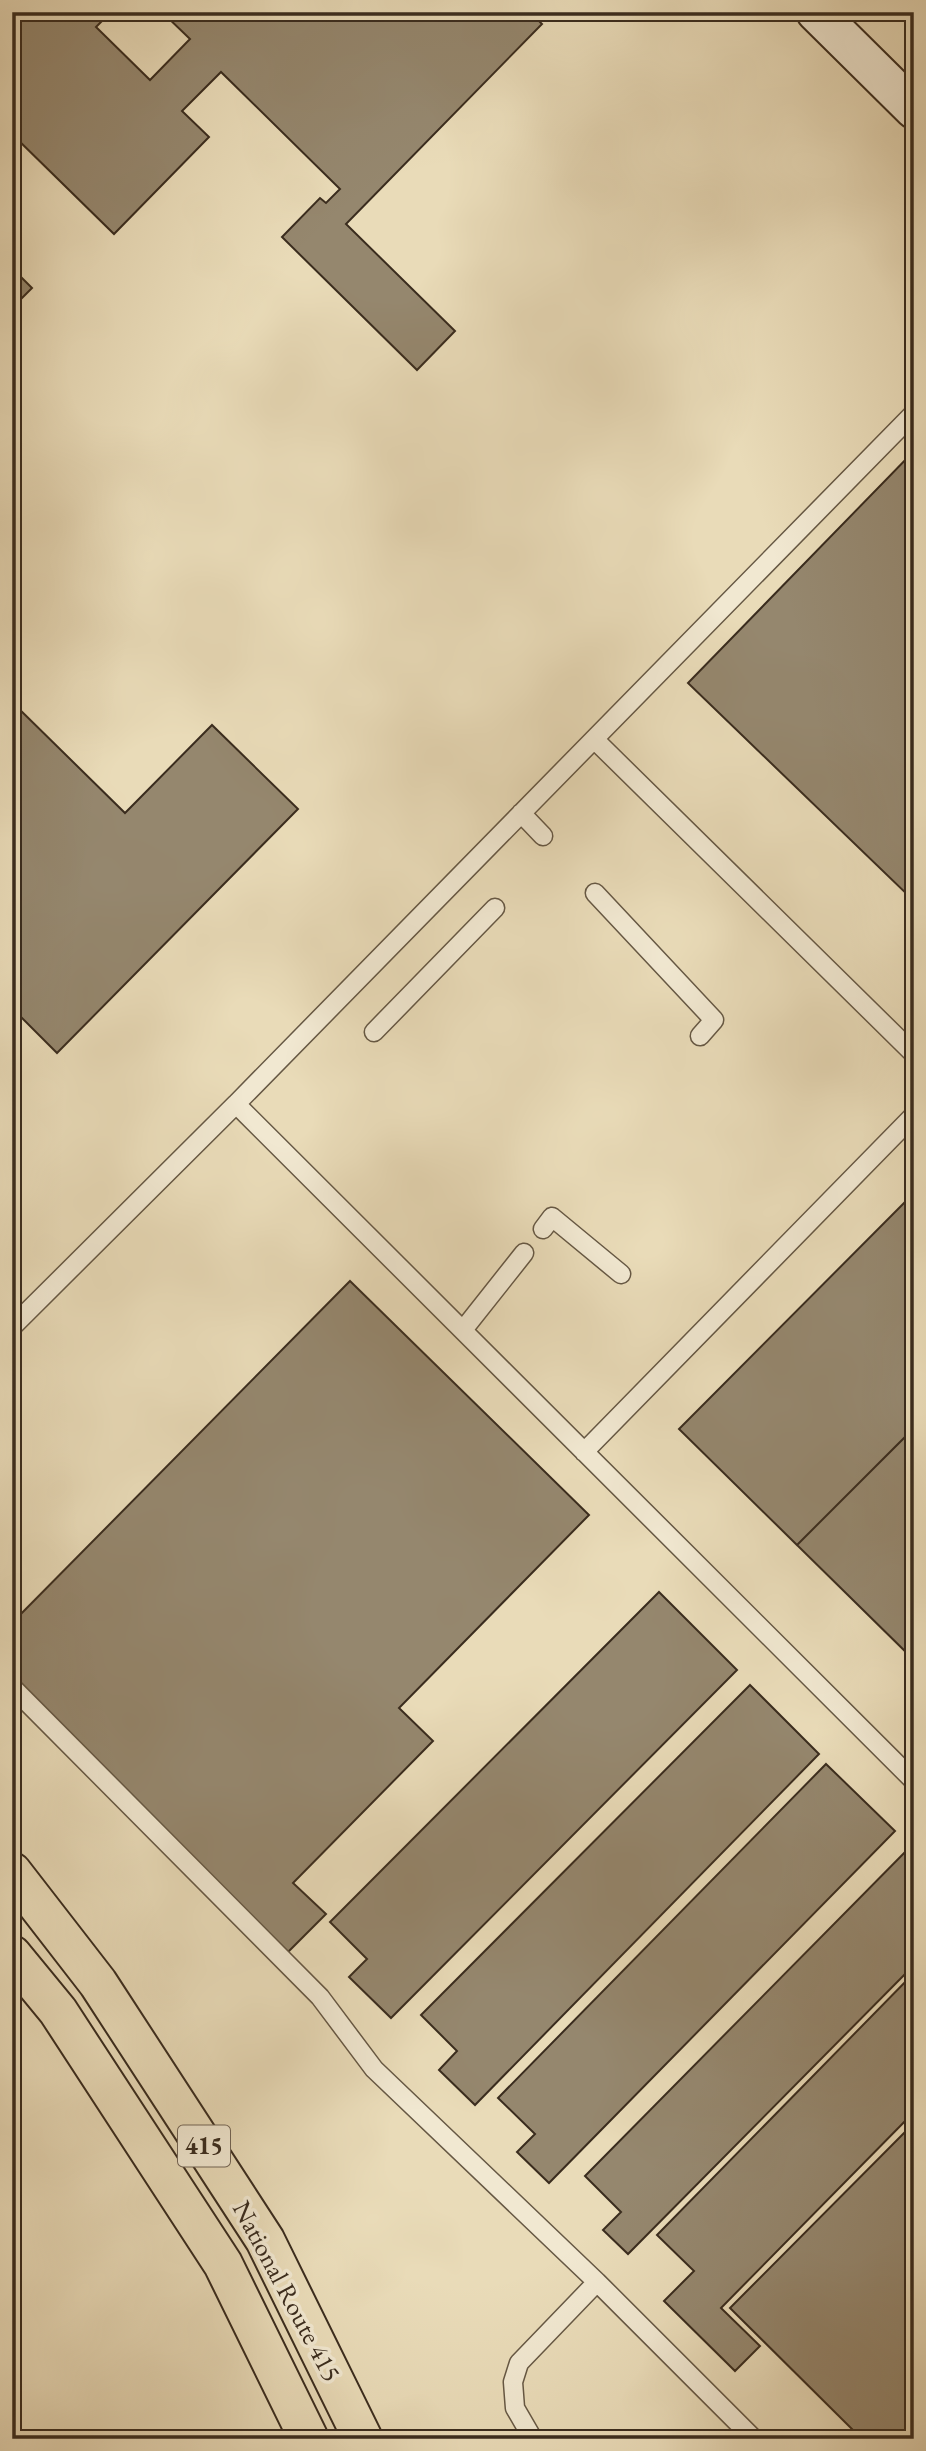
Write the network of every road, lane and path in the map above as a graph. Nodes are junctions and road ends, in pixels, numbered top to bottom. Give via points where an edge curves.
1 (816, 12) edge
2 (914, 109) edge
3 (914, 413) edge
4 (594, 739) junction
5 (521, 813) junction
6 (543, 836) dead end
7 (595, 893) dead end
8 (495, 908) dead end
9 (374, 1032) dead end
10 (700, 1036) dead end
11 (914, 1054) edge
12 (236, 1104) junction
13 (914, 1115) edge
14 (543, 1229) dead end
15 (524, 1253) dead end
16 (621, 1274) dead end
17 (12, 1327) edge
18 (463, 1330) junction
19 (584, 1452) junction
20 (12, 1687) edge
21 (914, 1781) edge
22 (12, 1872) edge
23 (12, 1955) edge
24 (597, 2282) junction
25 (309, 2439) edge
26 (363, 2439) edge
27 (533, 2439) edge
28 (754, 2439) edge

1 - 2 main road
3 - 4 lane
4 - 5 lane
4 - 11 lane
5 - 6 lane
5 - 12 lane
7 - 10 lane via 714,1020
8 - 9 lane
12 - 17 lane
12 - 18 lane
13 - 19 lane
14 - 16 lane via 552,1217
15 - 18 lane
18 - 19 lane
19 - 21 lane
20 - 24 lane via 320,1997 373,2069
22 - 26 highway, National Route 415 / 415 via 98,1983 265,2240
23 - 25 highway, National Route 415 / 415 via 58,2011 223,2264
24 - 27 lane via 519,2363 513,2382 515,2408
24 - 28 lane

